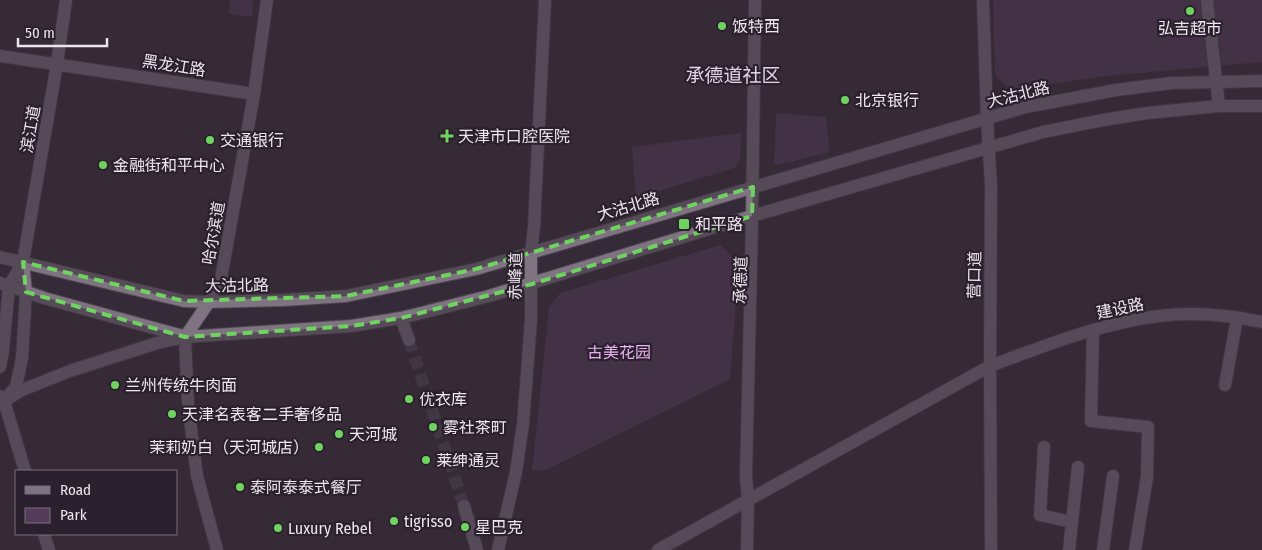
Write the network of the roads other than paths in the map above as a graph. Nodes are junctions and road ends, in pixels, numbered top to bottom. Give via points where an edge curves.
1 (66, 0) edge
2 (267, 0) edge
3 (545, 0) edge
4 (755, 0) edge
5 (762, 0) edge
6 (983, 0) edge
7 (1207, 0) edge
8 (0, 56) edge
9 (58, 64) junction
10 (1262, 81) edge
11 (1216, 82) junction
12 (254, 94) junction
13 (1219, 106) junction
14 (1262, 106) edge
15 (987, 118) junction
16 (989, 147) junction
17 (756, 186) junction
18 (755, 216) junction
19 (531, 253) junction
20 (0, 257) edge
21 (23, 262) junction
22 (532, 284) junction
23 (4, 285) edge
24 (26, 292) junction
25 (209, 302) junction
26 (401, 318) junction
27 (1237, 318) junction
28 (1262, 322) edge
29 (1093, 330) junction
30 (185, 337) junction
31 (409, 340) tunnel mouth
32 (990, 366) junction
33 (0, 367) edge
34 (1225, 385) dead end
35 (1, 400) edge
36 (1044, 447) dead end
37 (1078, 468) dead end
38 (25, 470) edge
39 (1113, 476) dead end
40 (748, 501) junction
41 (464, 506) tunnel mouth
42 (1072, 522) junction
43 (44, 535) edge
44 (993, 549) edge
45 (49, 550) edge
46 (218, 550) edge
47 (477, 550) edge
48 (498, 550) edge
49 (658, 550) edge
50 (747, 550) edge
51 (1069, 550) edge
52 (1103, 550) edge
53 (1135, 550) edge

1 - 9 street, 滨江道
2 - 12 street, 哈尔滨道
3 - 19 street, 赤峰道
4 - 17 street, 承德道
5 - 17 street, 承德道
6 - 15 street, 营口道
7 - 11 street
8 - 9 street, 黑龙江路
9 - 12 street, 黑龙江路
9 - 21 street, 滨江道
10 - 11 street, 大沽北路
11 - 13 street
11 - 15 street, 大沽北路 via 1172,83 1116,90
12 - 25 street, 哈尔滨道 via 221,279
13 - 14 street
13 - 16 street via 1103,120
15 - 16 street, 营口道
15 - 17 street, 大沽北路
16 - 18 street
16 - 32 street, 营口道
17 - 18 street, 承德道
17 - 19 street, 大沽北路
18 - 22 street
18 - 40 street, 承德道 via 746,477
19 - 22 street, 赤峰道
19 - 25 street, 大沽北路 via 476,269 346,296
20 - 21 street, 大沽北路
21 - 23 street
21 - 24 street
21 - 25 street, 大沽北路 via 184,301
22 - 26 street
22 - 48 street, 赤峰道 via 523,424
23 - 24 street
23 - 33 street
24 - 30 street
24 - 35 street via 19,377 16,387
25 - 30 street, 哈尔滨道
26 - 30 street via 351,326
26 - 31 street
27 - 28 street, 建设路
27 - 29 street, 建设路 via 1159,316
27 - 34 street
29 - 32 street, 建设路
29 - 53 street via 1091,421 1148,428 1147,477
30 - 35 street via 70,371
30 - 46 street via 188,404 197,476
32 - 40 street
32 - 44 street, 营口道
35 - 38 street
36 - 42 street via 1040,515
37 - 42 street
39 - 52 street
40 - 49 street
40 - 50 street, 承德道
41 - 47 street
42 - 51 street
43 - 45 street

